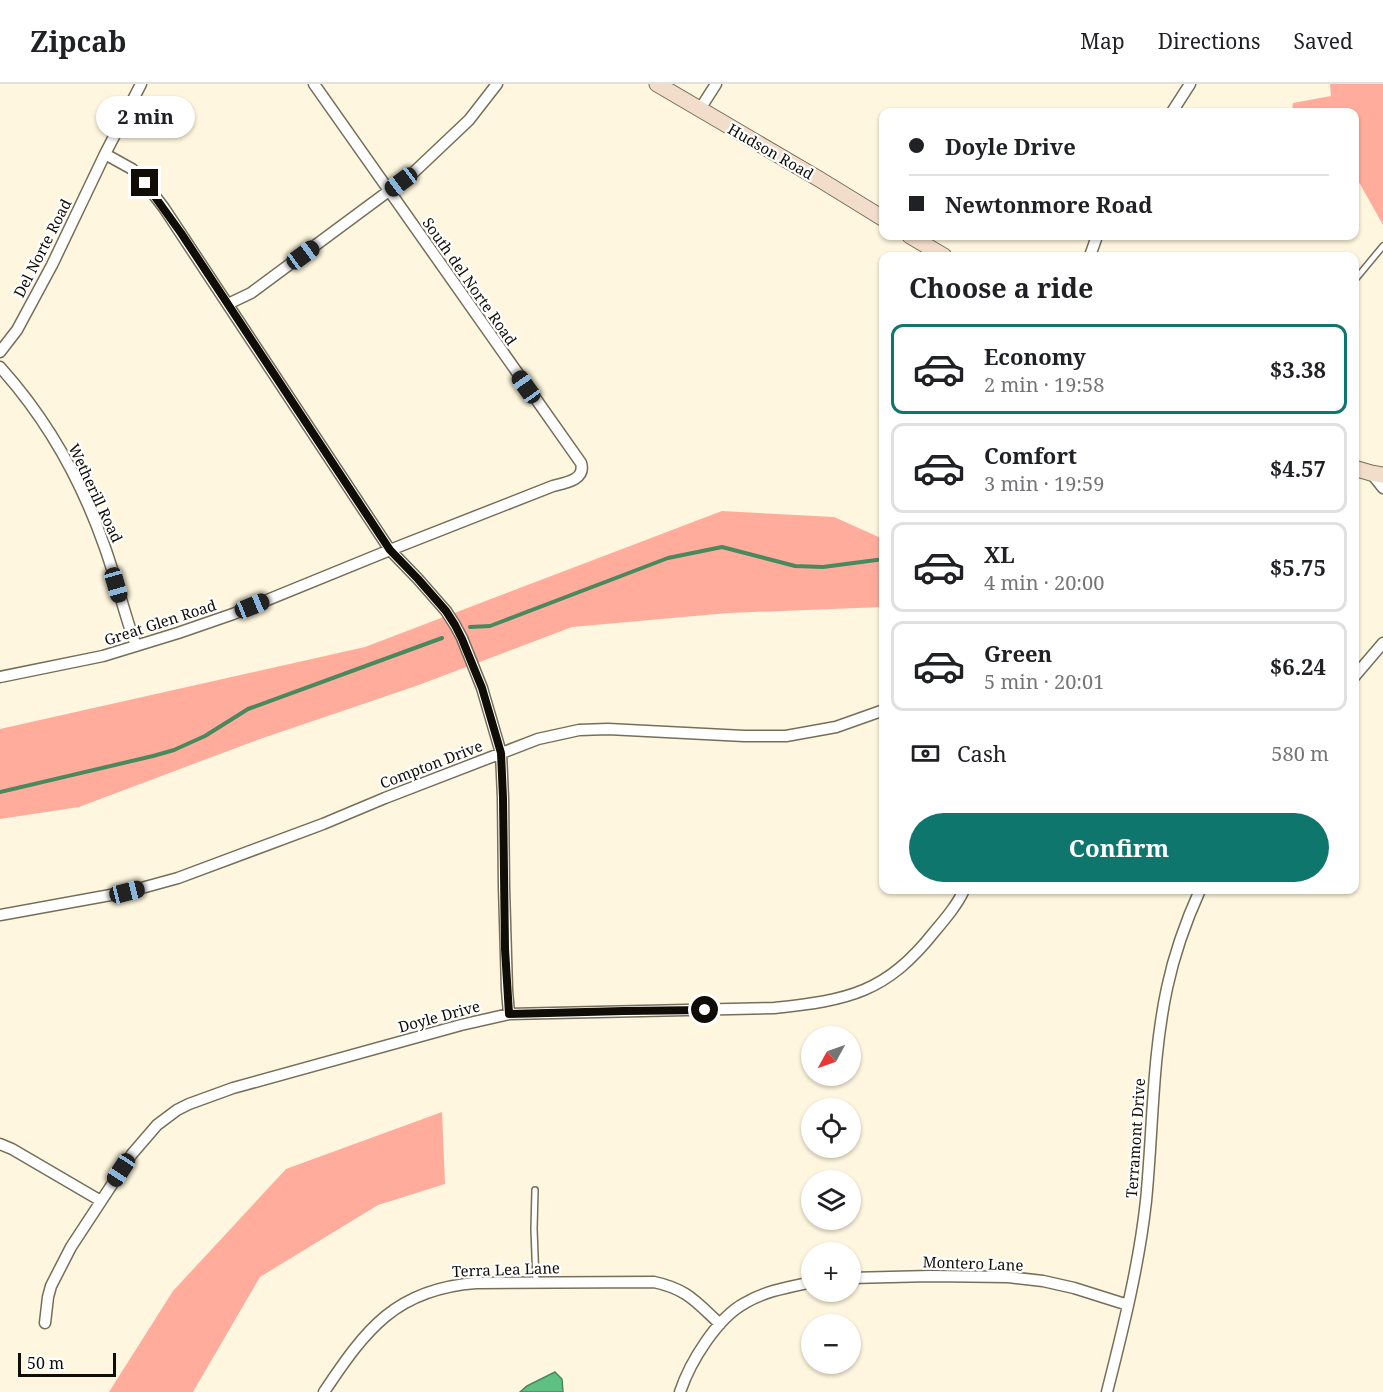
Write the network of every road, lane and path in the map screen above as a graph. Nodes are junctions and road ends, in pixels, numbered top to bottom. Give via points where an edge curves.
1 (141, 84) edge
2 (314, 84) edge
3 (497, 84) edge
4 (657, 84) edge
5 (716, 84) edge
6 (1190, 84) edge
7 (1175, 108) edge
8 (700, 109) junction
9 (105, 154) junction
10 (390, 191) junction
11 (879, 216) edge
12 (917, 240) edge
13 (1383, 246) edge
14 (937, 252) edge
15 (1359, 275) edge
16 (228, 304) junction
17 (0, 352) edge
18 (0, 367) edge
19 (1359, 469) edge
20 (1377, 474) edge
21 (1383, 489) edge
22 (390, 550) junction
23 (1383, 643) edge
24 (136, 646) junction
25 (1359, 671) edge
26 (0, 677) edge
27 (879, 712) edge
28 (501, 753) junction
29 (962, 894) edge
30 (1198, 894) edge
31 (0, 915) edge
32 (509, 1014) junction
33 (0, 1144) edge
34 (535, 1190) dead end
35 (101, 1201) junction
36 (861, 1278) edge
37 (536, 1282) junction
38 (801, 1284) edge
39 (1128, 1305) junction
40 (45, 1323) dead end
41 (720, 1324) junction
42 (324, 1392) edge
43 (680, 1392) edge
44 (1107, 1392) edge

1 - 9 street
2 - 10 street, South del Norte Road
3 - 10 street via 469,120
4 - 8 street, Hudson Road
5 - 8 street
6 - 7 street
8 - 11 street, Hudson Road
9 - 16 street via 132,169 145,183
9 - 17 street, Del Norte Road via 47,275 17,330
10 - 16 street via 251,293
10 - 22 street, South del Norte Road via 582,469 570,482
12 - 14 street
13 - 15 lane
16 - 22 street
18 - 24 street, Wetherill Road via 34,409 77,482 105,545
19 - 20 street
20 - 21 street
22 - 24 street, Great Glen Road via 233,614
22 - 28 street via 455,625 482,688
23 - 25 street
24 - 26 street, Great Glen Road
27 - 28 street, Compton Drive via 836,727 786,736 579,730
28 - 31 street, Compton Drive via 178,878 127,892
28 - 32 street
29 - 32 street, Doyle Drive via 928,940 892,976 840,999 774,1008
30 - 39 street, Terramont Drive via 1176,951 1167,989 1156,1063 1146,1203
32 - 35 street, Doyle Drive via 233,1088 189,1104 167,1116 144,1138
33 - 35 street
34 - 37 lane
35 - 40 street, Doyle Drive via 51,1286
36 - 39 street, Montero Lane via 1008,1276 1074,1288
37 - 41 street, Terra Lea Lane via 669,1285 691,1297
37 - 42 street, Terra Lea Lane via 460,1284 411,1299 363,1336
38 - 41 street via 744,1303
39 - 44 street, Terramont Drive
41 - 43 street via 699,1352

